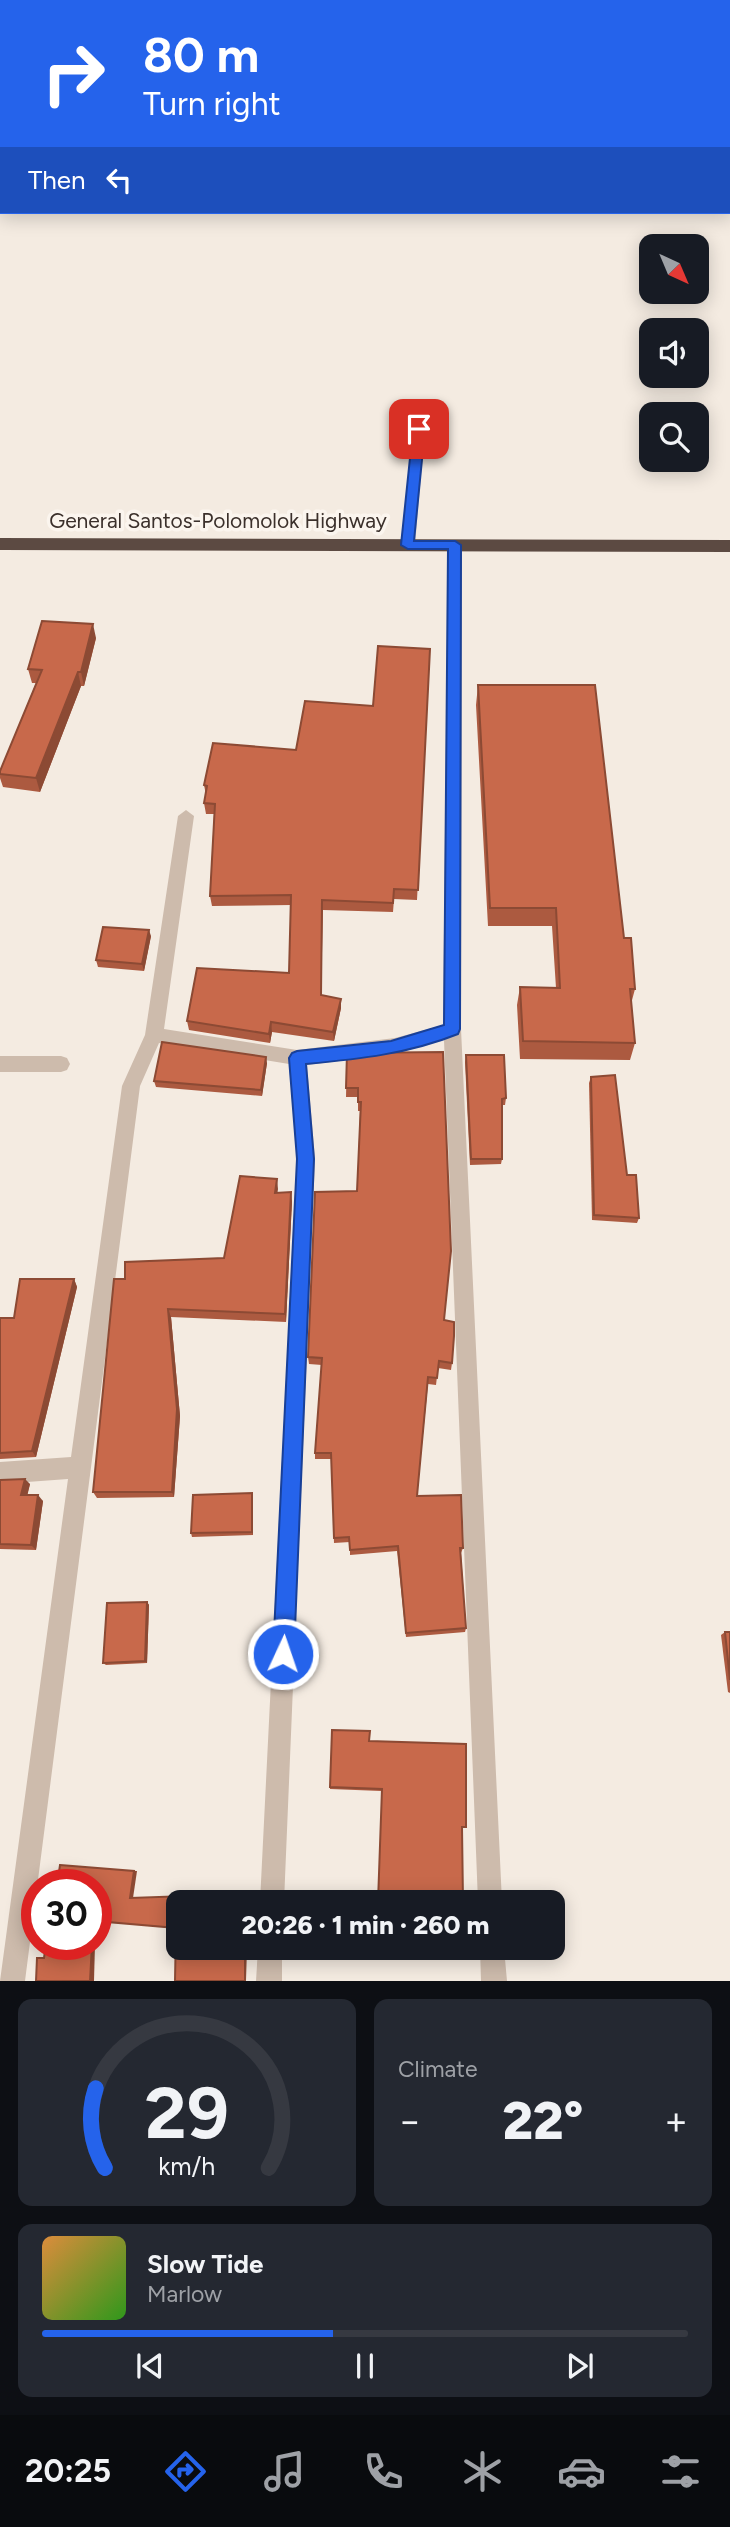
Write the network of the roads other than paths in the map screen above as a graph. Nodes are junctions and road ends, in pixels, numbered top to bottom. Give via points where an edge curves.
1 (419, 429) dead end
2 (0, 542) edge
3 (408, 545) junction
4 (455, 545) junction
5 (730, 546) edge
6 (186, 816) dead end
7 (452, 1029) junction
8 (154, 1035) junction
9 (297, 1058) junction
10 (61, 1063) dead end
11 (0, 1064) edge
12 (79, 1467) junction
13 (0, 1473) edge
14 (273, 1890) edge
15 (489, 1890) edge
16 (270, 1960) edge
17 (493, 1960) edge
18 (12, 1981) edge
19 (269, 1981) edge
20 (494, 1981) edge

1 - 3 street
2 - 3 highway, General Santos-Polomolok Highway
3 - 4 highway, General Santos-Polomolok Highway
4 - 5 highway, General Santos-Polomolok Highway
4 - 7 street
6 - 8 street
7 - 9 street via 391,1048
7 - 15 street
8 - 9 street
8 - 12 street via 131,1086
9 - 14 street via 306,1159
10 - 11 street
12 - 13 street
12 - 18 street
16 - 19 street
17 - 20 street

